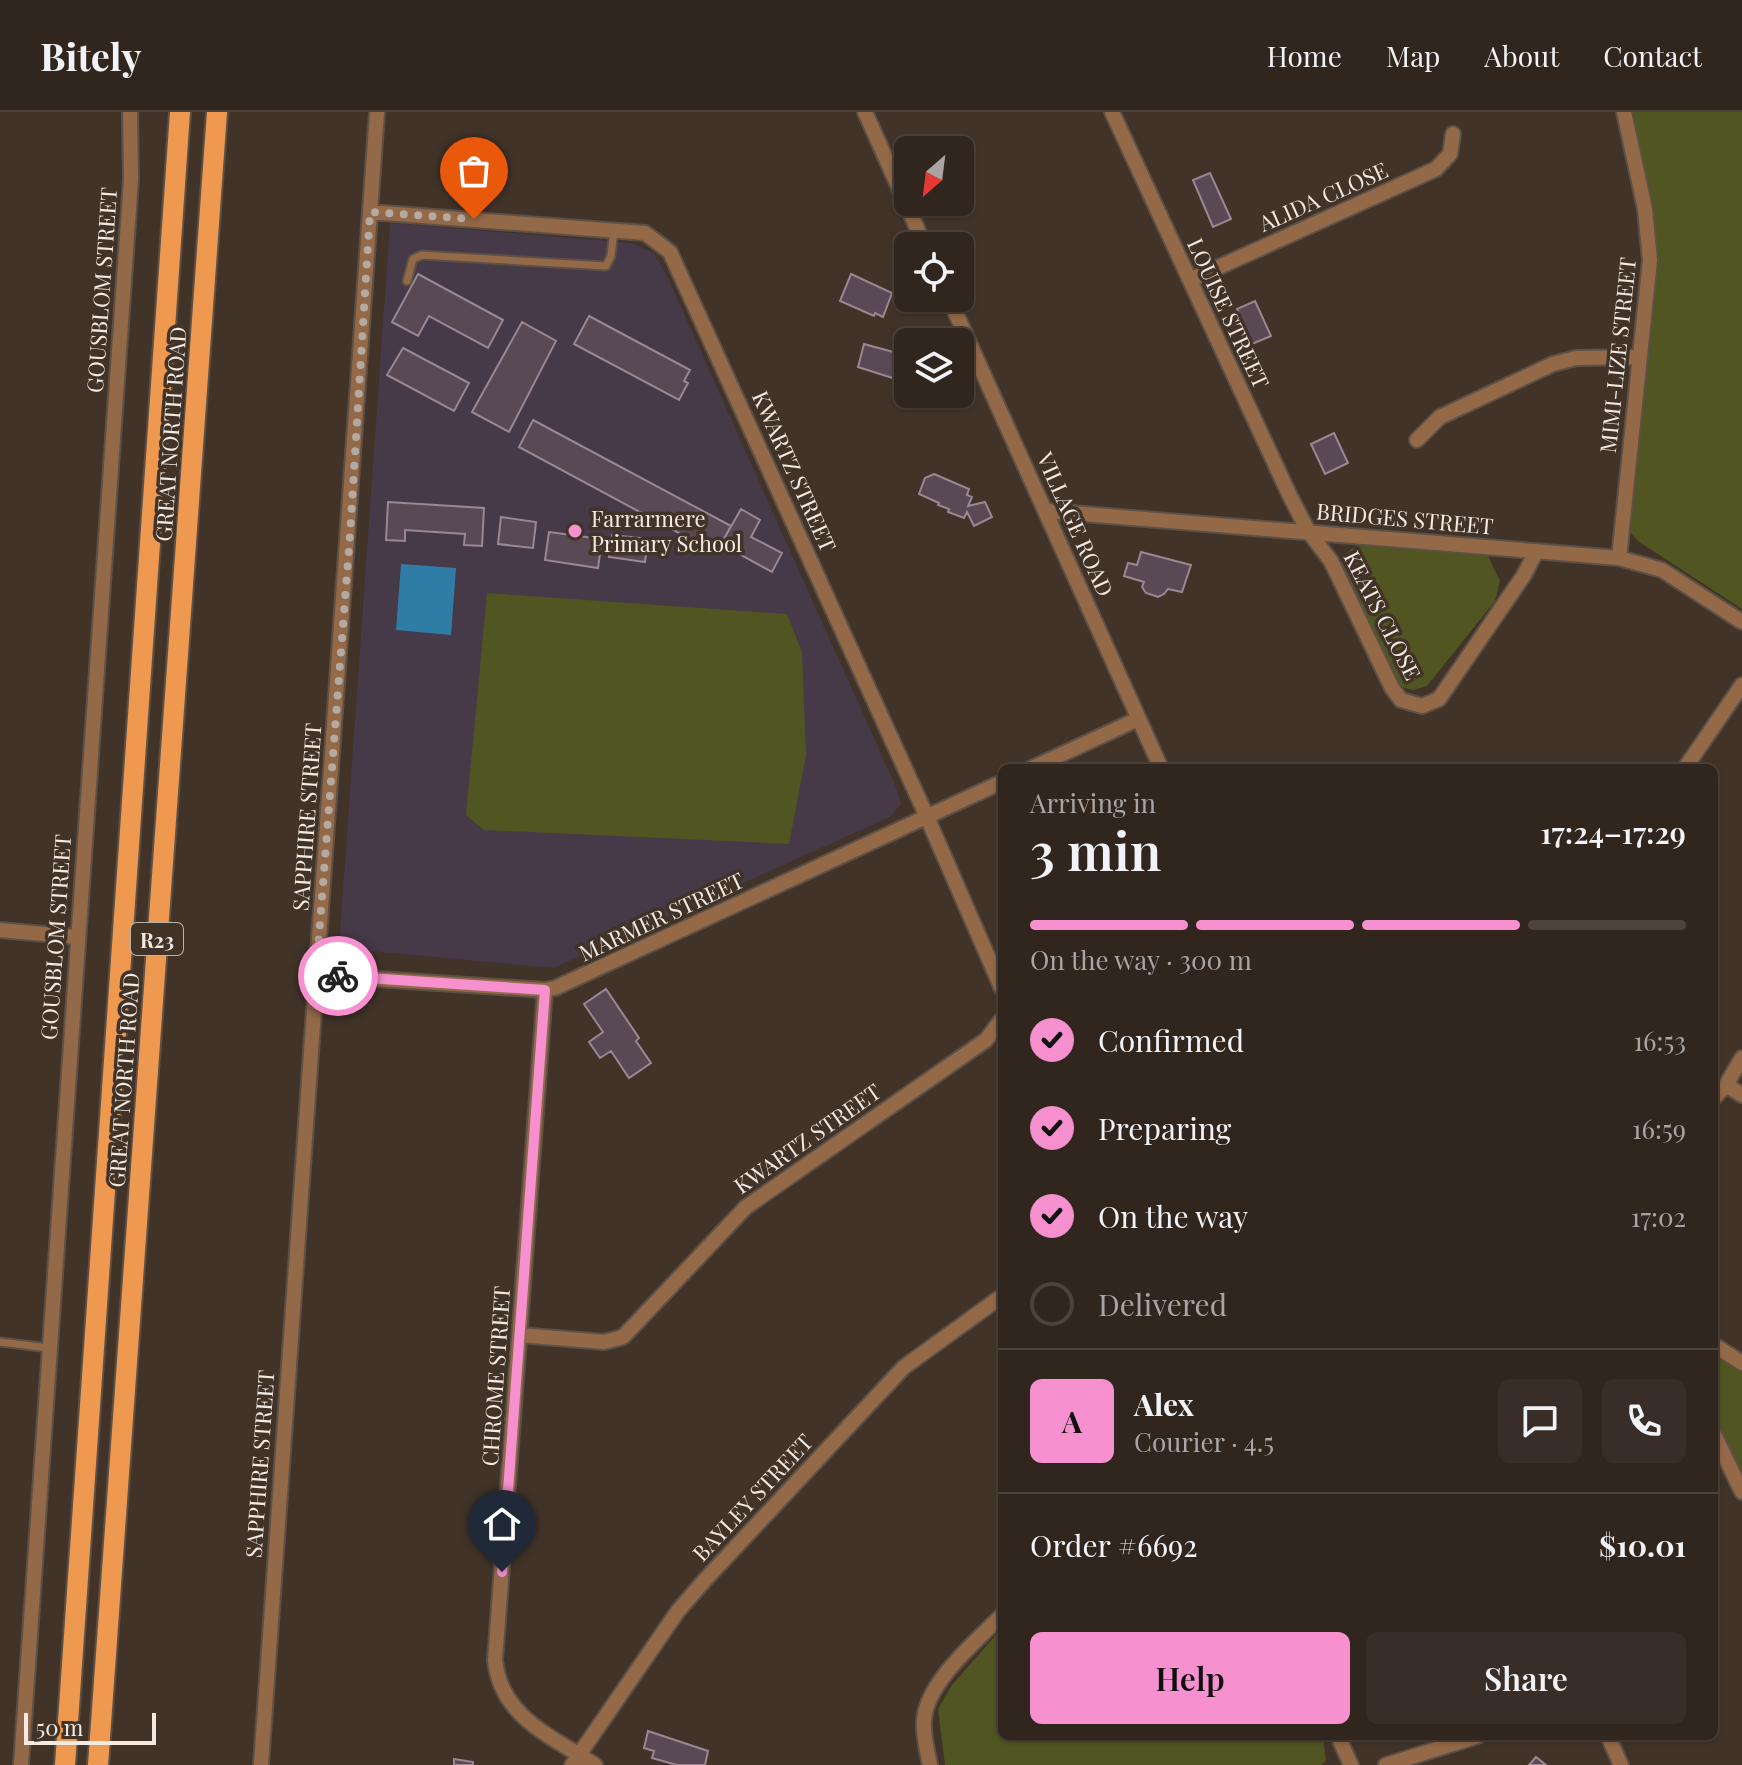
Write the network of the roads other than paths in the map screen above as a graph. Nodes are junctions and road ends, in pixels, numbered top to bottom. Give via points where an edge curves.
1 (130, 112) edge
2 (180, 112) edge
3 (217, 112) edge
4 (377, 112) edge
5 (858, 112) edge
6 (865, 112) edge
7 (1112, 112) edge
8 (1624, 112) edge
9 (1453, 134) dead end
10 (882, 152) junction
11 (370, 212) junction
12 (614, 230) junction
13 (919, 232) edge
14 (1190, 280) junction
15 (407, 281) dead end
16 (955, 312) edge
17 (1640, 357) junction
18 (1417, 440) dead end
19 (1047, 511) junction
20 (1308, 531) junction
21 (1536, 552) junction
22 (1619, 558) junction
23 (1742, 622) edge
24 (1742, 685) edge
25 (1138, 719) junction
26 (1041, 764) edge
27 (1159, 764) edge
28 (1688, 764) edge
29 (998, 784) edge
30 (927, 817) junction
31 (0, 930) edge
32 (77, 937) junction
33 (316, 975) junction
34 (998, 980) edge
35 (545, 990) junction
36 (998, 1024) edge
37 (1742, 1058) edge
38 (1726, 1085) junction
39 (1718, 1094) edge
40 (1742, 1095) edge
41 (998, 1299) edge
42 (520, 1335) junction
43 (0, 1342) edge
44 (49, 1348) junction
45 (1718, 1348) edge
46 (92, 1357) junction
47 (127, 1358) junction
48 (1742, 1363) edge
49 (1718, 1442) edge
50 (1742, 1492) edge
51 (998, 1619) edge
52 (1340, 1740) edge
53 (1465, 1740) edge
54 (1610, 1740) edge
55 (576, 1760) edge
56 (21, 1765) edge
57 (65, 1765) edge
58 (98, 1765) edge
59 (261, 1765) edge
60 (595, 1765) edge
61 (930, 1765) edge
62 (1351, 1765) edge
63 (1386, 1765) edge
64 (1621, 1765) edge

1 - 32 street, GOUSBLOM STREET via 131,179
2 - 46 main road, GREAT NORTH ROAD / R23
3 - 47 main road, GREAT NORTH ROAD / R23
4 - 11 street, SAPPHIRE STREET
5 - 10 street
6 - 10 street
7 - 14 street, LOUISE STREET
8 - 17 street, MIMI-LIZE STREET via 1650,244
9 - 14 street, ALIDA CLOSE via 1450,154 1436,169
10 - 13 street
11 - 12 street, KWARTZ STREET
11 - 33 street, SAPPHIRE STREET
12 - 15 lane via 606,266 422,255 413,259
12 - 30 street, KWARTZ STREET via 645,233 670,252 677,265
14 - 20 street, LOUISE STREET
16 - 19 street, VILLAGE ROAD
17 - 18 street via 1576,358 1553,364 1440,417
17 - 22 street, MIMI-LIZE STREET
19 - 20 street, BRIDGES STREET
19 - 25 street, VILLAGE ROAD
20 - 21 street, BRIDGES STREET
20 - 21 street, KEATS CLOSE via 1331,561 1392,688 1415,706 1439,699
21 - 22 street, BRIDGES STREET
22 - 23 street, BRIDGES STREET via 1662,570
24 - 28 street
25 - 26 street
25 - 27 street, VILLAGE ROAD
29 - 30 street, MARMER STREET
30 - 34 street, KWARTZ STREET
30 - 35 street, MARMER STREET
31 - 32 street
32 - 44 street, GOUSBLOM STREET
33 - 35 street, MARMER STREET
33 - 59 street, SAPPHIRE STREET
35 - 42 street, CHROME STREET
36 - 42 street, KWARTZ STREET via 986,1040 746,1207 623,1337 604,1342
37 - 38 street
38 - 39 street
38 - 40 street
41 - 55 street, BAYLEY STREET via 904,1367 704,1581
42 - 55 street, CHROME STREET via 497,1676 514,1709
43 - 44 lane
44 - 56 street, GOUSBLOM STREET
45 - 48 street
46 - 47 main road
46 - 57 main road, GREAT NORTH ROAD / R23
47 - 58 main road, GREAT NORTH ROAD / R23
49 - 50 street
51 - 61 street via 935,1687 927,1704
52 - 62 street
53 - 63 street
54 - 64 street
55 - 60 street, CHROME STREET

